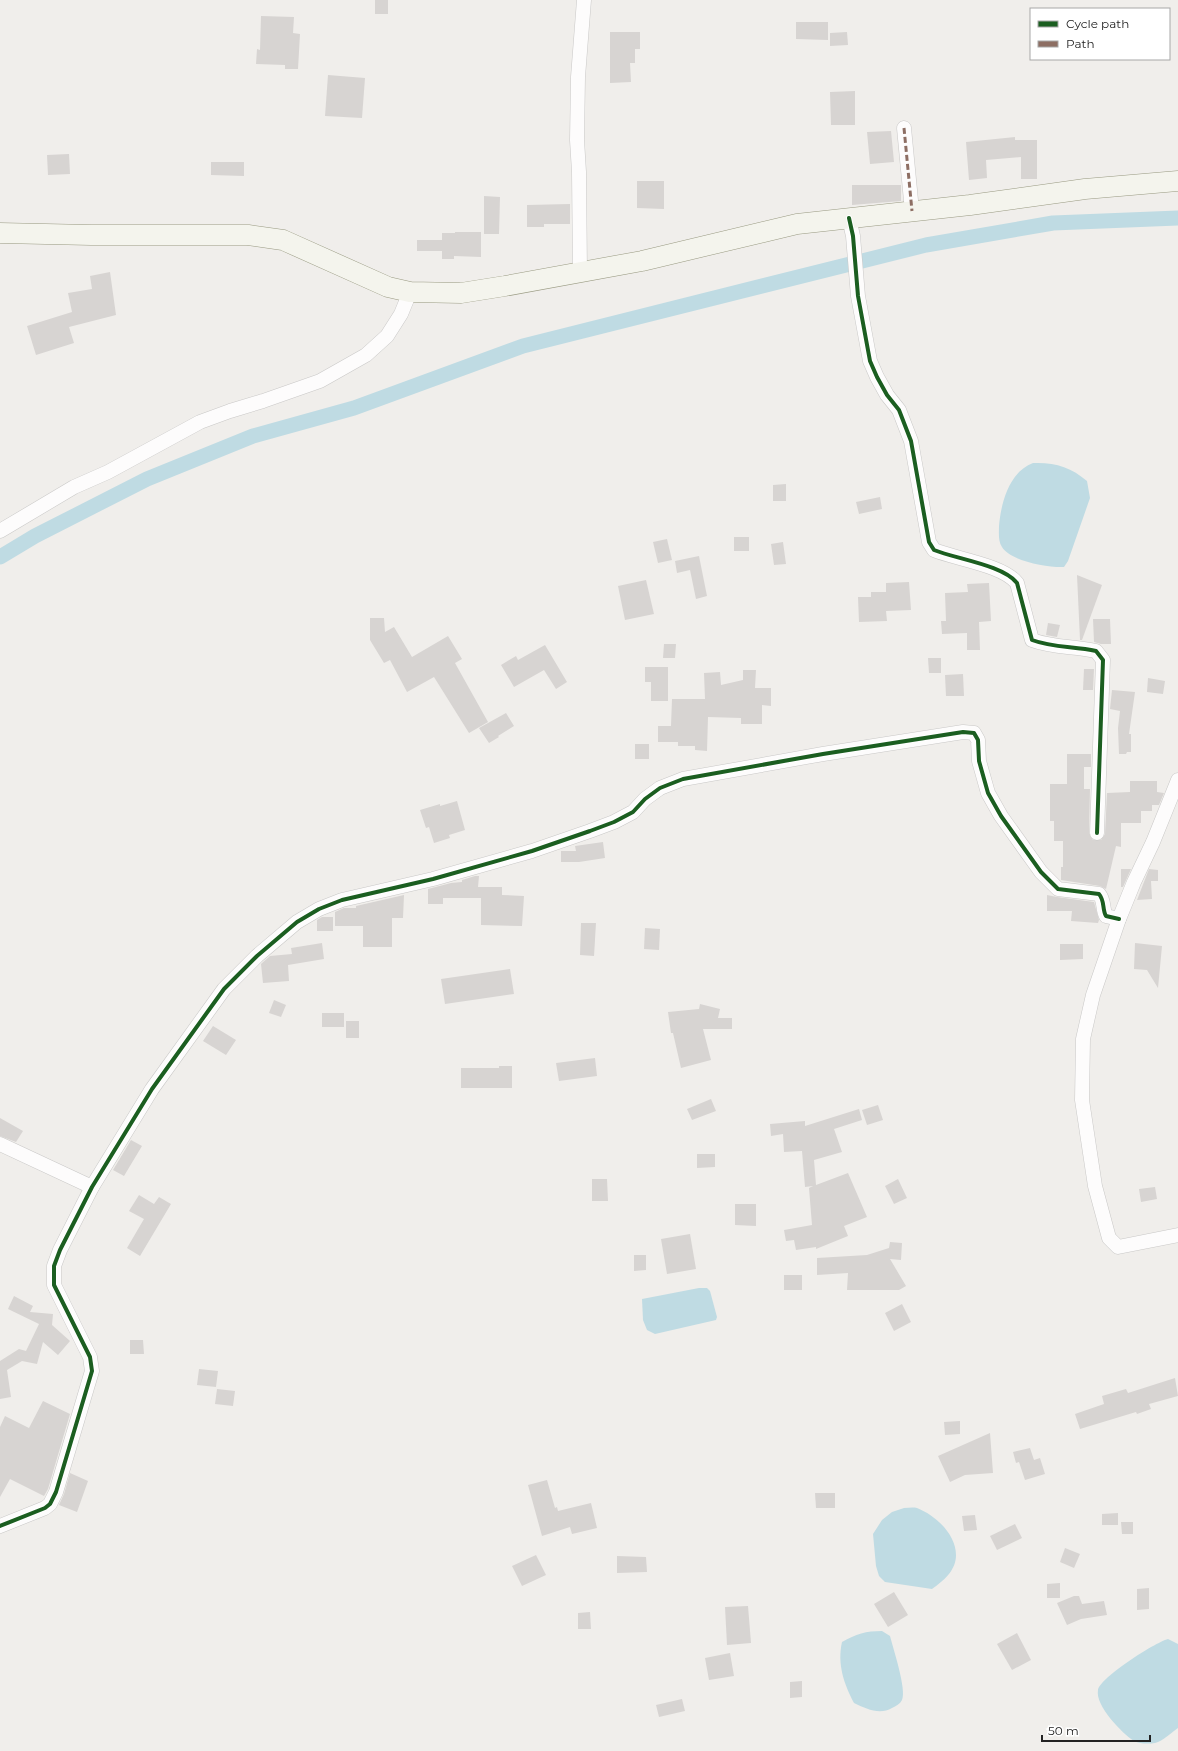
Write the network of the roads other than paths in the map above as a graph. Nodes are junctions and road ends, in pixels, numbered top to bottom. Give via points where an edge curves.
1 (584, 0) edge
2 (904, 128) dead end
3 (1178, 181) edge
4 (912, 211) junction
5 (849, 218) junction
6 (0, 233) edge
7 (580, 273) junction
8 (410, 292) junction
9 (0, 531) edge
10 (1178, 780) edge
11 (1097, 833) dead end
12 (1119, 920) junction
13 (0, 1144) edge
14 (92, 1187) junction
15 (1178, 1234) edge
16 (0, 1526) edge

1 - 7 street via 578,77 577,140
2 - 4 street
3 - 4 main road via 1085,189
4 - 5 main road
5 - 7 main road via 797,224
5 - 11 street via 858,296 870,361 887,395 899,410 911,441 929,542 934,550 1003,572 1014,580 1017,583 1032,640 1045,645 1086,648 1096,651 1103,660
6 - 8 main road via 248,236 283,240 388,287
7 - 8 main road via 461,293
8 - 9 street via 401,314 387,336 361,359 320,381 200,422 108,472 74,487
10 - 12 street
12 - 14 street via 1106,916 1103,899 1099,894 1058,889 1041,872 1001,816 988,793 979,761 978,740 974,733 952,733 683,780 660,788 633,812 596,829 532,851 441,877 342,900 319,909 297,922 224,989 152,1089
12 - 15 street via 1093,995 1083,1039 1082,1100 1095,1186 1109,1238 1118,1247
13 - 14 street
14 - 16 street via 60,1250 54,1266 54,1285 88,1352 92,1371 56,1492 50,1504

